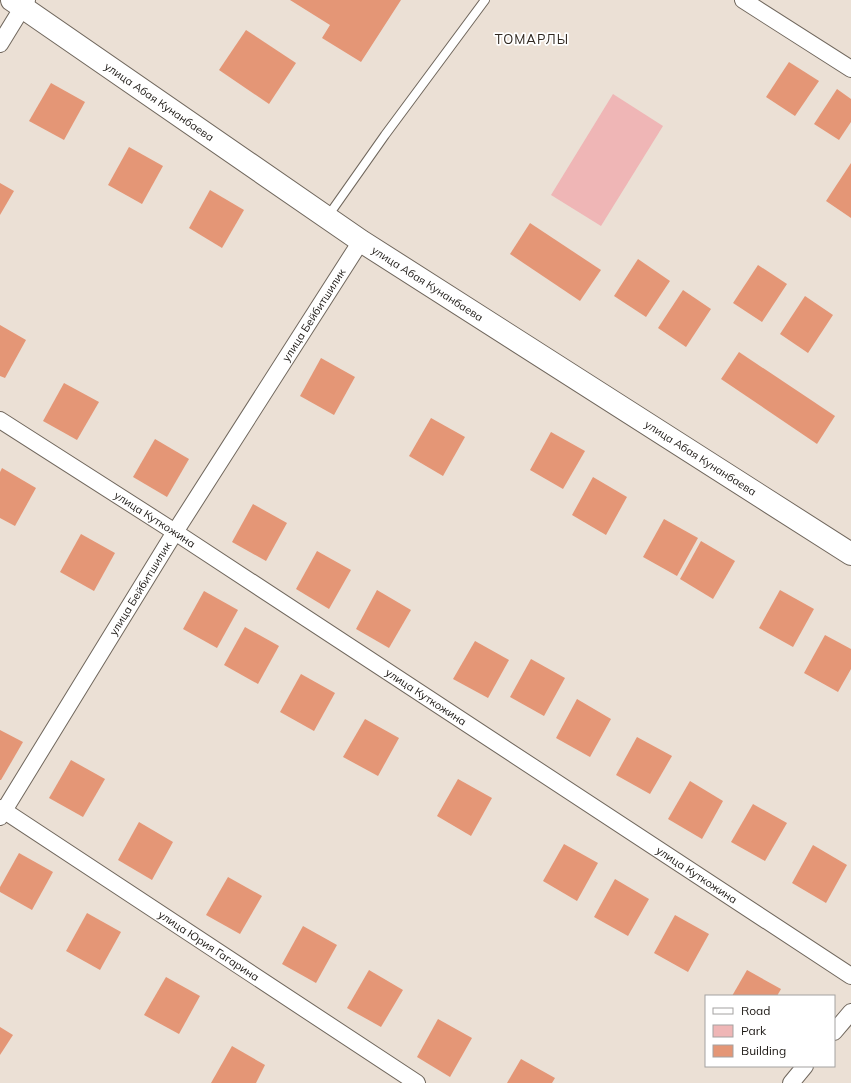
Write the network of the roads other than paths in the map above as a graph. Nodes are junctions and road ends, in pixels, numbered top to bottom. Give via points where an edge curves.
1 (485, 0) edge
2 (743, 0) edge
3 (20, 2) edge
4 (0, 44) edge
5 (851, 69) edge
6 (327, 217) junction
7 (362, 241) junction
8 (0, 420) edge
9 (175, 532) junction
10 (851, 554) edge
11 (1, 812) edge
12 (851, 976) edge
13 (851, 1012) edge
14 (835, 1031) edge
15 (804, 1067) edge
16 (417, 1083) edge
17 (791, 1083) edge

1 - 6 lane
2 - 5 street
3 - 4 street
3 - 6 street, улица Абая Кунанбаева
6 - 7 street, улица Абая Кунанбаева
7 - 9 street, улица Бейбитшилик
7 - 10 street, улица Абая Кунанбаева
8 - 9 street, улица Куткожина
9 - 11 street, улица Бейбитшилик
9 - 12 street, улица Куткожина
11 - 16 street, улица Юрия Гагарина
13 - 14 street
15 - 17 street

